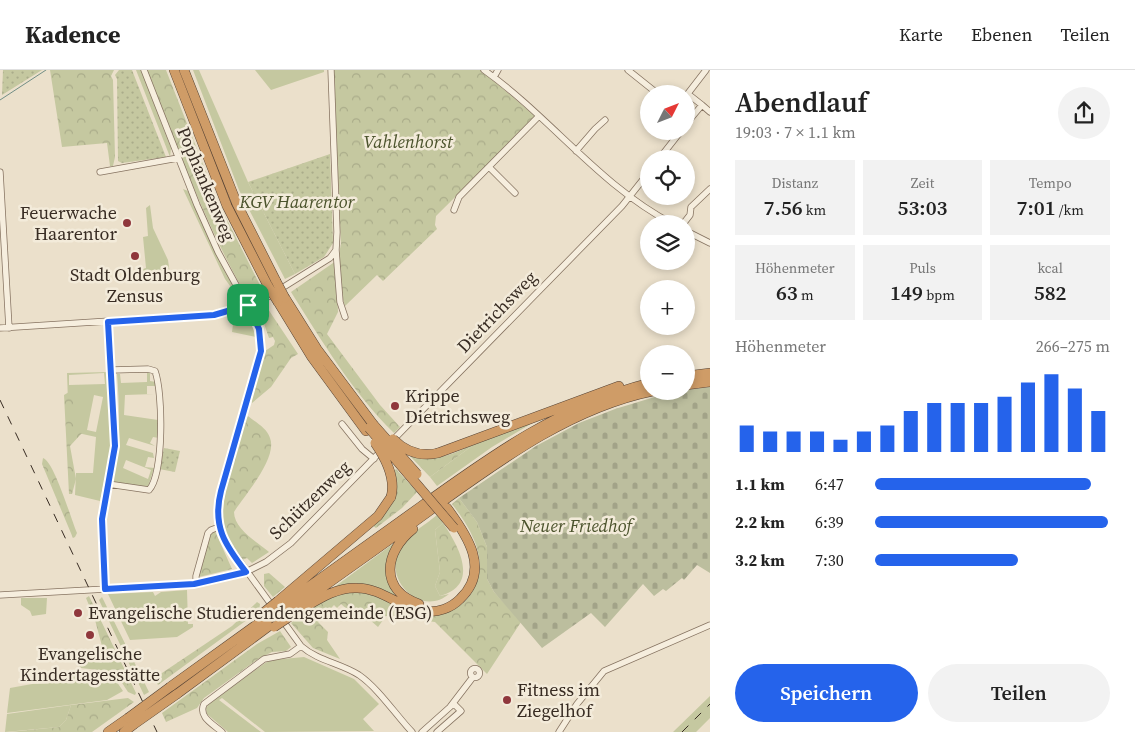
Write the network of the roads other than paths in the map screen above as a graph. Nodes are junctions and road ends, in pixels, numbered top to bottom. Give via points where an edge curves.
1 (144, 70) edge
2 (174, 70) edge
3 (184, 70) edge
4 (331, 70) edge
5 (484, 70) edge
6 (498, 70) edge
7 (628, 70) edge
8 (706, 70) edge
9 (494, 77) junction
10 (647, 85) edge
11 (695, 85) edge
12 (695, 100) edge
13 (702, 105) junction
14 (695, 112) edge
15 (710, 112) edge
16 (539, 116) junction
17 (605, 120) dead end
18 (674, 140) edge
19 (666, 150) edge
20 (576, 151) junction
21 (178, 158) junction
22 (489, 167) junction
23 (0, 172) edge
24 (100, 172) dead end
25 (640, 183) edge
26 (710, 189) edge
27 (515, 193) dead end
28 (628, 197) junction
29 (454, 210) dead end
30 (658, 215) edge
31 (690, 215) edge
32 (695, 236) edge
33 (710, 243) edge
34 (336, 250) junction
35 (272, 284) junction
36 (282, 300) junction
37 (248, 305) junction
38 (345, 317) dead end
39 (108, 322) junction
40 (0, 328) edge
41 (9, 328) junction
42 (112, 370) junction
43 (710, 373) edge
44 (695, 375) edge
45 (640, 381) edge
46 (710, 382) edge
47 (695, 384) edge
48 (640, 386) edge
49 (640, 395) edge
50 (342, 424) dead end
51 (371, 426) junction
52 (386, 446) joint
53 (374, 459) junction
54 (108, 484) junction
55 (432, 509) junction
56 (457, 526) junction
57 (220, 528) junction
58 (246, 572) junction
59 (196, 584) junction
60 (105, 589) junction
61 (0, 595) edge
62 (276, 614) junction
63 (710, 625) edge
64 (300, 646) junction
65 (473, 677) dead end
66 (174, 690) junction
67 (453, 703) junction
68 (130, 722) junction
69 (425, 731) edge
70 (108, 732) edge
71 (124, 732) edge
72 (222, 732) edge
73 (412, 732) edge
74 (437, 732) edge
75 (559, 732) edge

1 - 21 street, Pophankenweg
2 - 35 highway via 227,206
3 - 35 highway
4 - 34 street
5 - 9 street
6 - 9 street
7 - 10 street
8 - 11 street
9 - 16 street
12 - 13 street
13 - 14 street
13 - 15 street
16 - 20 street
16 - 22 street
17 - 20 street
18 - 19 street
20 - 28 street
21 - 24 street
21 - 37 street, Pophankenweg via 218,252
22 - 27 street
22 - 29 street via 459,197
23 - 41 street
25 - 28 street, Dietrichsweg
26 - 31 street via 690,208
28 - 30 street
28 - 52 street, Dietrichsweg
32 - 33 street
34 - 37 street via 301,278
34 - 38 street via 340,302
35 - 36 highway, bridge
36 - 51 highway
36 - 51 highway via 311,356 343,398
37 - 39 street via 214,315
37 - 57 street, Pophankenweg via 259,329 262,346 219,499
39 - 41 street
39 - 42 street
40 - 41 street
42 - 54 street via 115,446
42 - 54 street via 155,371 161,446 149,490
43 - 44 highway
45 - 51 highway, bridge via 575,400 438,453 417,454 407,450
46 - 47 highway
48 - 62 highway via 564,414 513,441
49 - 55 highway via 613,403 550,431
50 - 53 street, Schützenweg
51 - 56 highway, bridge
51 - 62 highway, bridge via 390,469 391,497 378,516
52 - 53 street, Schützenweg
53 - 58 street, Schützenweg via 291,543
54 - 60 street via 102,519
55 - 56 highway via 392,554 390,573 393,583 410,600 425,606 440,604 457,595 465,585 470,563
55 - 62 highway
56 - 62 highway via 473,551 476,568 467,591 450,606 438,611 422,611 368,589 350,588
57 - 58 street
57 - 59 street via 211,530 199,563
58 - 59 street, Schützenweg
58 - 62 street
59 - 60 street, Schützenweg
60 - 61 street, Schützenweg
62 - 64 street
62 - 66 highway via 263,630
62 - 66 highway via 236,633 228,645
63 - 75 street via 604,671
64 - 72 street via 290,654 270,657 258,663 206,702 202,711 204,717
64 - 73 street via 316,657 363,678
65 - 67 street
66 - 68 highway, bridge
67 - 69 street
67 - 74 street via 461,709 460,713
68 - 70 highway
68 - 71 highway

